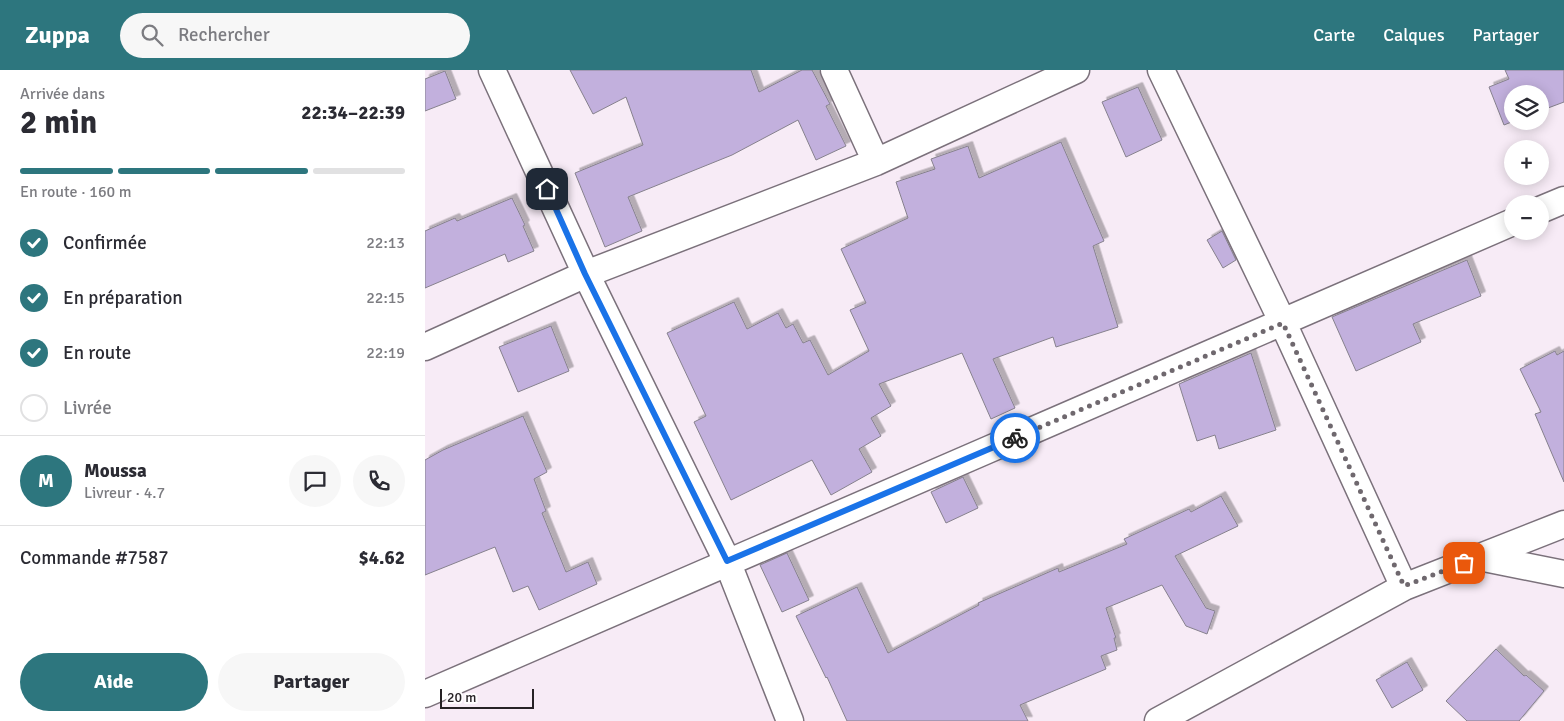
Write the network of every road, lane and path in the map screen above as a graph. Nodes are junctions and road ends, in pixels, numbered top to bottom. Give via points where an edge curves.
1 (492, 70) edge
2 (834, 70) edge
3 (1076, 70) edge
4 (1161, 70) edge
5 (876, 162) junction
6 (1564, 200) edge
7 (1549, 206) edge
8 (1504, 226) edge
9 (585, 274) junction
10 (1283, 323) junction
11 (425, 347) edge
12 (1564, 524) edge
13 (1479, 557) junction
14 (727, 561) junction
15 (1564, 574) edge
16 (1404, 586) junction
17 (425, 694) edge
18 (790, 721) edge
19 (1158, 721) edge

1 - 9 street
2 - 5 street
3 - 5 street
4 - 10 street
5 - 9 street
6 - 7 street
8 - 10 street
9 - 11 street
9 - 14 street
10 - 14 street
10 - 16 street
12 - 13 street
13 - 15 street
13 - 16 street
14 - 17 street
14 - 18 street
16 - 19 street

